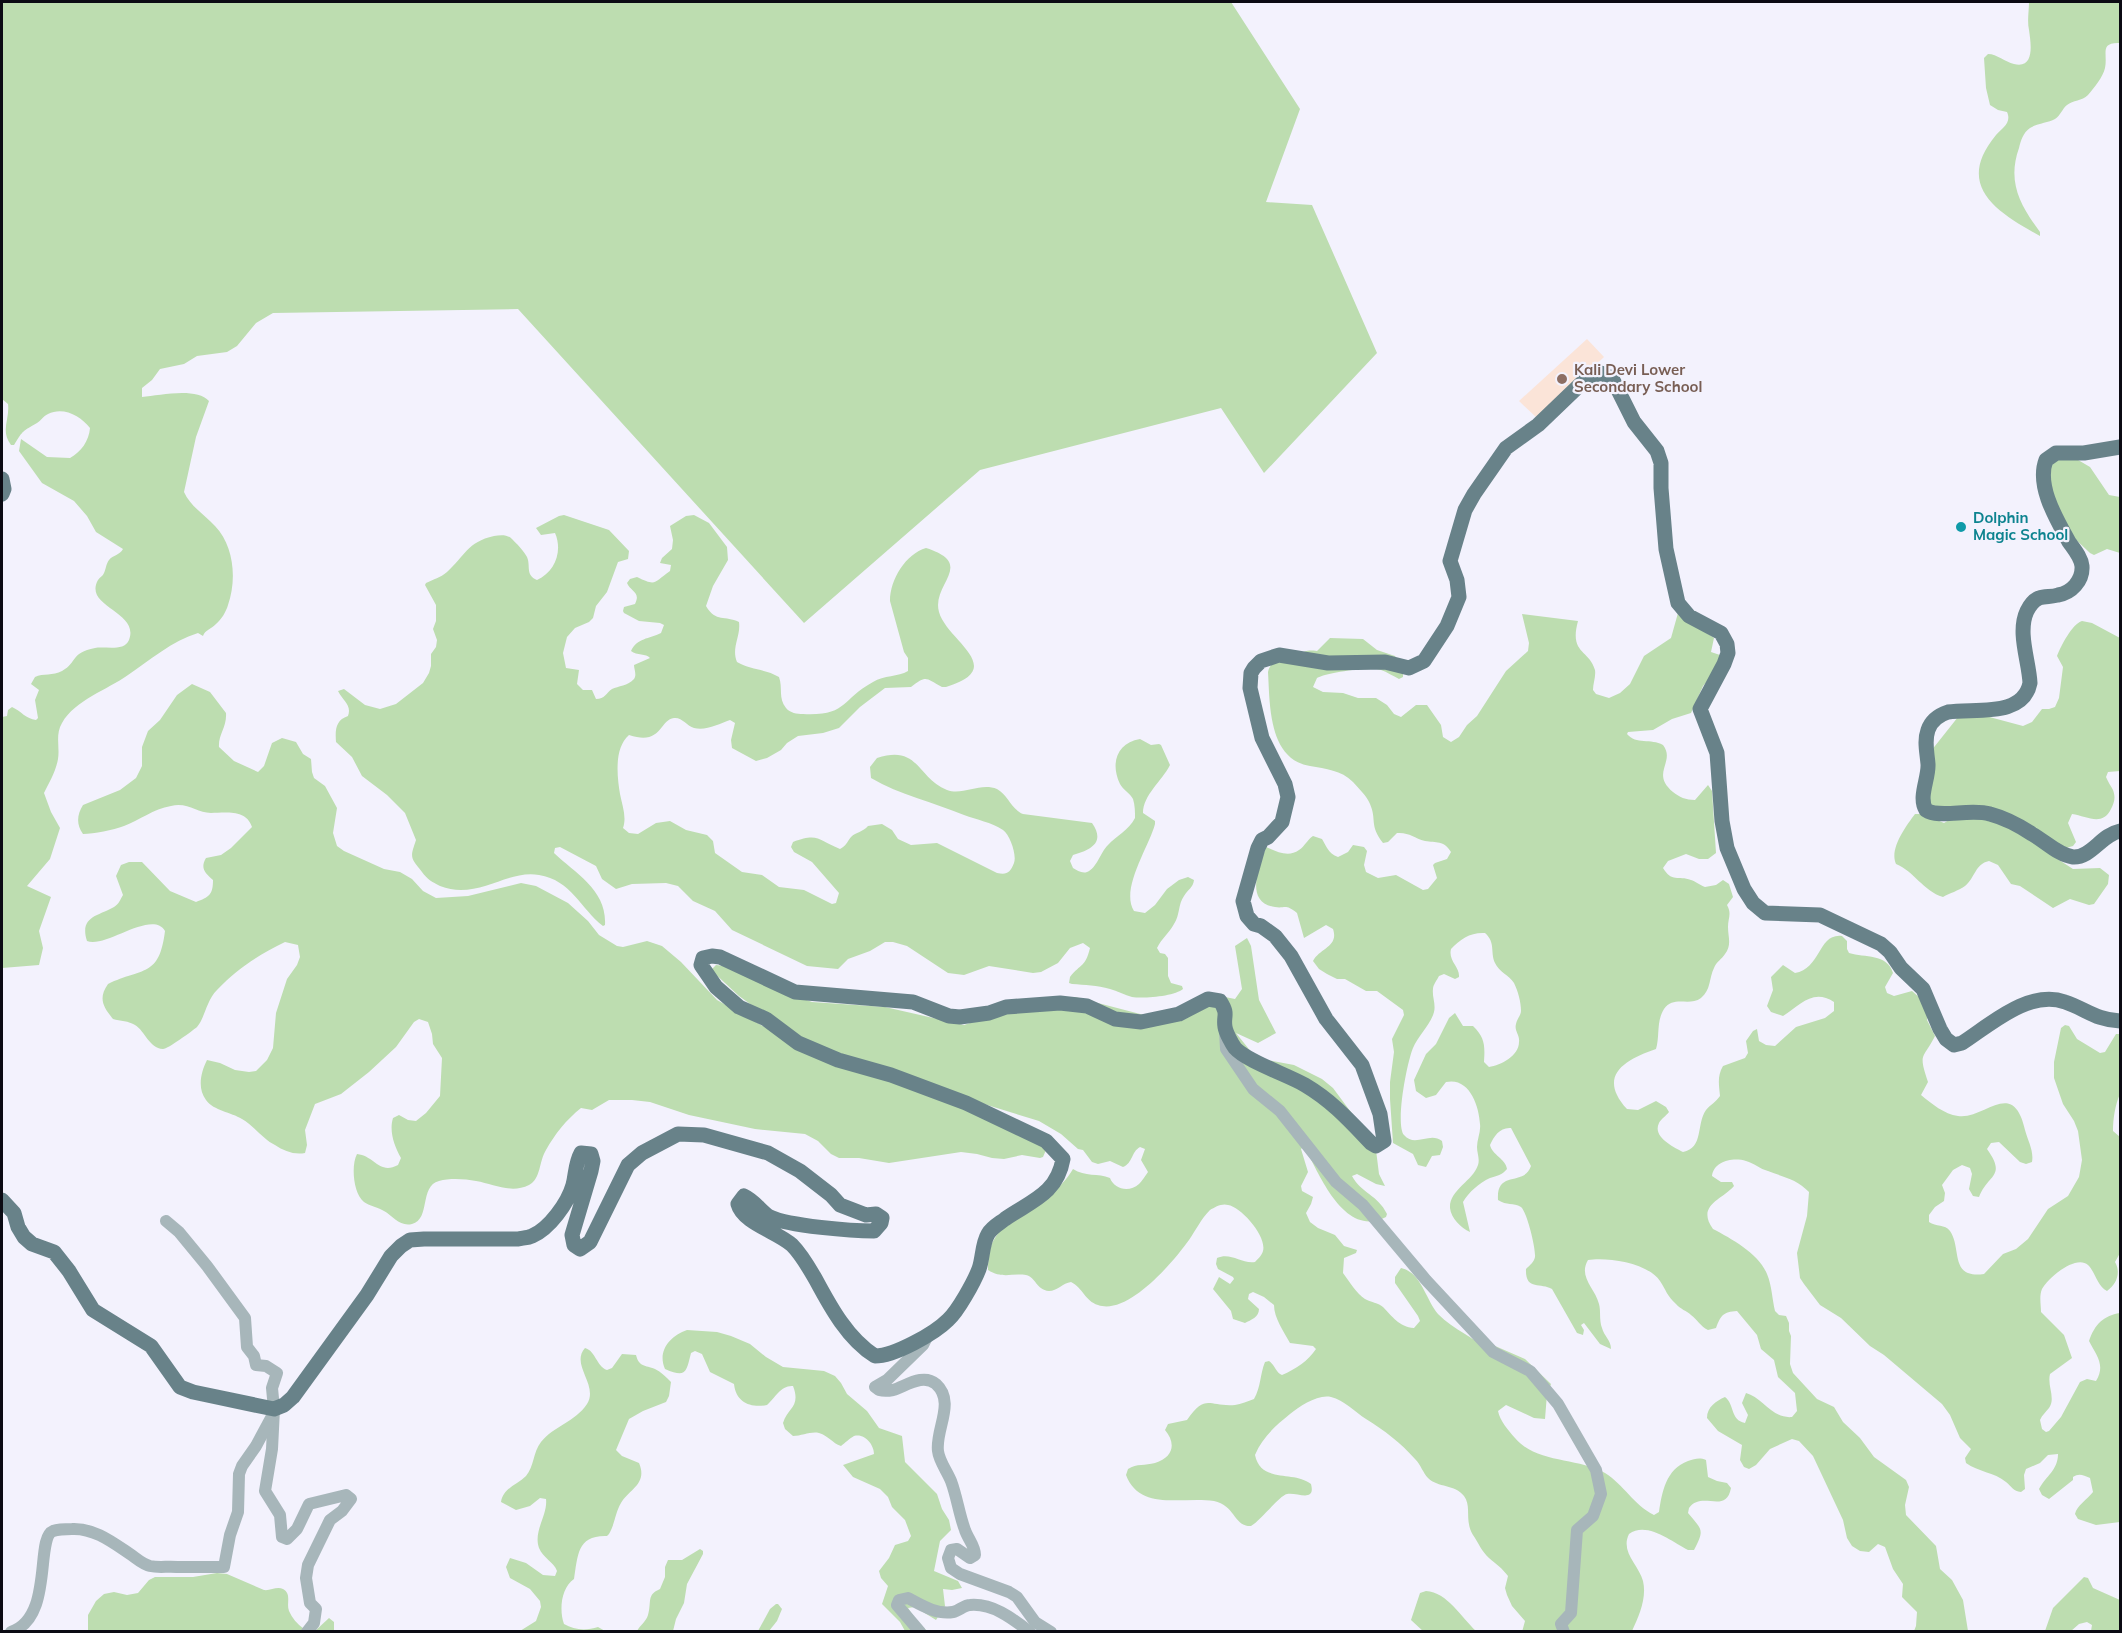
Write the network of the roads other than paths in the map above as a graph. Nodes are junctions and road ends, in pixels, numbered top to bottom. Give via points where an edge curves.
1 (2121, 447) edge
2 (2, 479) edge
3 (2, 494) edge
4 (2121, 831) edge
5 (2121, 1021) edge
6 (1225, 1027) junction
7 (2, 1200) edge
8 (165, 1221) dead end
9 (929, 1333) junction
10 (274, 1408) junction
11 (11, 1632) edge
12 (307, 1632) edge
13 (920, 1632) edge
14 (1030, 1632) edge
15 (1051, 1632) edge
16 (1564, 1632) edge

1 - 4 main road via 2101,452 2056,453 2046,460 2045,488 2080,560 2080,576 2068,591 2039,598 2028,609 2024,626 2030,684 2022,700 2008,707 1948,712 1932,723 1926,739 1928,767 1923,802 1926,810 1934,814 1972,811 1997,816 2072,856 2086,854 2108,835
2 - 3 main road
5 - 6 main road via 2107,1021 2048,997 2004,1015 1954,1045 1940,1029 1923,989 1881,944 1820,915 1770,914 1753,903 1727,848 1717,753 1700,709 1724,664 1727,644 1720,633 1689,616 1678,603 1665,536 1657,451 1634,422 1612,378 1601,373 1587,378 1538,425 1506,448 1474,494 1450,561 1459,597 1448,626 1425,661 1409,668 1385,662 1328,663 1279,656 1261,661 1251,673 1250,688 1262,738 1288,797 1282,822 1258,848 1243,901 1246,916 1275,936 1292,956 1326,1019 1362,1065 1380,1114 1384,1141 1376,1146 1323,1096 1243,1056
6 - 9 main road via 1224,1007 1220,1001 1208,999 1179,1014 1140,1022 1115,1019 1087,1006 1060,1003 1006,1006 960,1017 913,1002 795,992 720,957 703,958 700,965 716,987 798,1043 966,1103 1046,1142 1063,1159 1061,1173 1046,1192 1016,1210 988,1234 972,1286 949,1320
6 - 16 street via 1226,1049 1252,1089 1280,1111 1336,1182 1364,1205 1493,1352 1530,1371 1558,1404 1585,1449 1596,1470 1601,1494 1593,1516 1577,1530 1570,1613 1561,1624
7 - 10 main road via 14,1213 24,1237 54,1252 93,1310 151,1346 180,1387
8 - 10 street via 207,1266 244,1318 247,1347 256,1365 266,1366 277,1374 272,1388
9 - 10 main road via 895,1353 875,1356 865,1350 835,1314 792,1245 751,1220 738,1203 744,1196 769,1216 859,1231 874,1231 882,1218 840,1205 800,1171 768,1154 704,1135 678,1134 634,1158 590,1242 580,1248 574,1245 572,1235 593,1161 587,1152 581,1153 577,1161 570,1196 562,1209 533,1236 410,1240 391,1256 293,1397
9 - 15 street via 923,1345 875,1387 894,1390 921,1380 938,1385 945,1412 938,1451 965,1532 975,1550 970,1558 957,1549 951,1550 951,1568 1017,1597 1035,1622
10 - 11 street via 239,1474 238,1512 224,1567 156,1567 144,1564 102,1536 83,1530 57,1530 45,1542 44,1572 36,1605 27,1620
10 - 12 street via 266,1491 280,1515 282,1537 286,1539 292,1534 309,1504 346,1495 351,1499 330,1520 308,1565 310,1603 316,1609 314,1623
13 - 14 street via 897,1605 899,1600 908,1598 927,1608 953,1612 968,1605 991,1608

